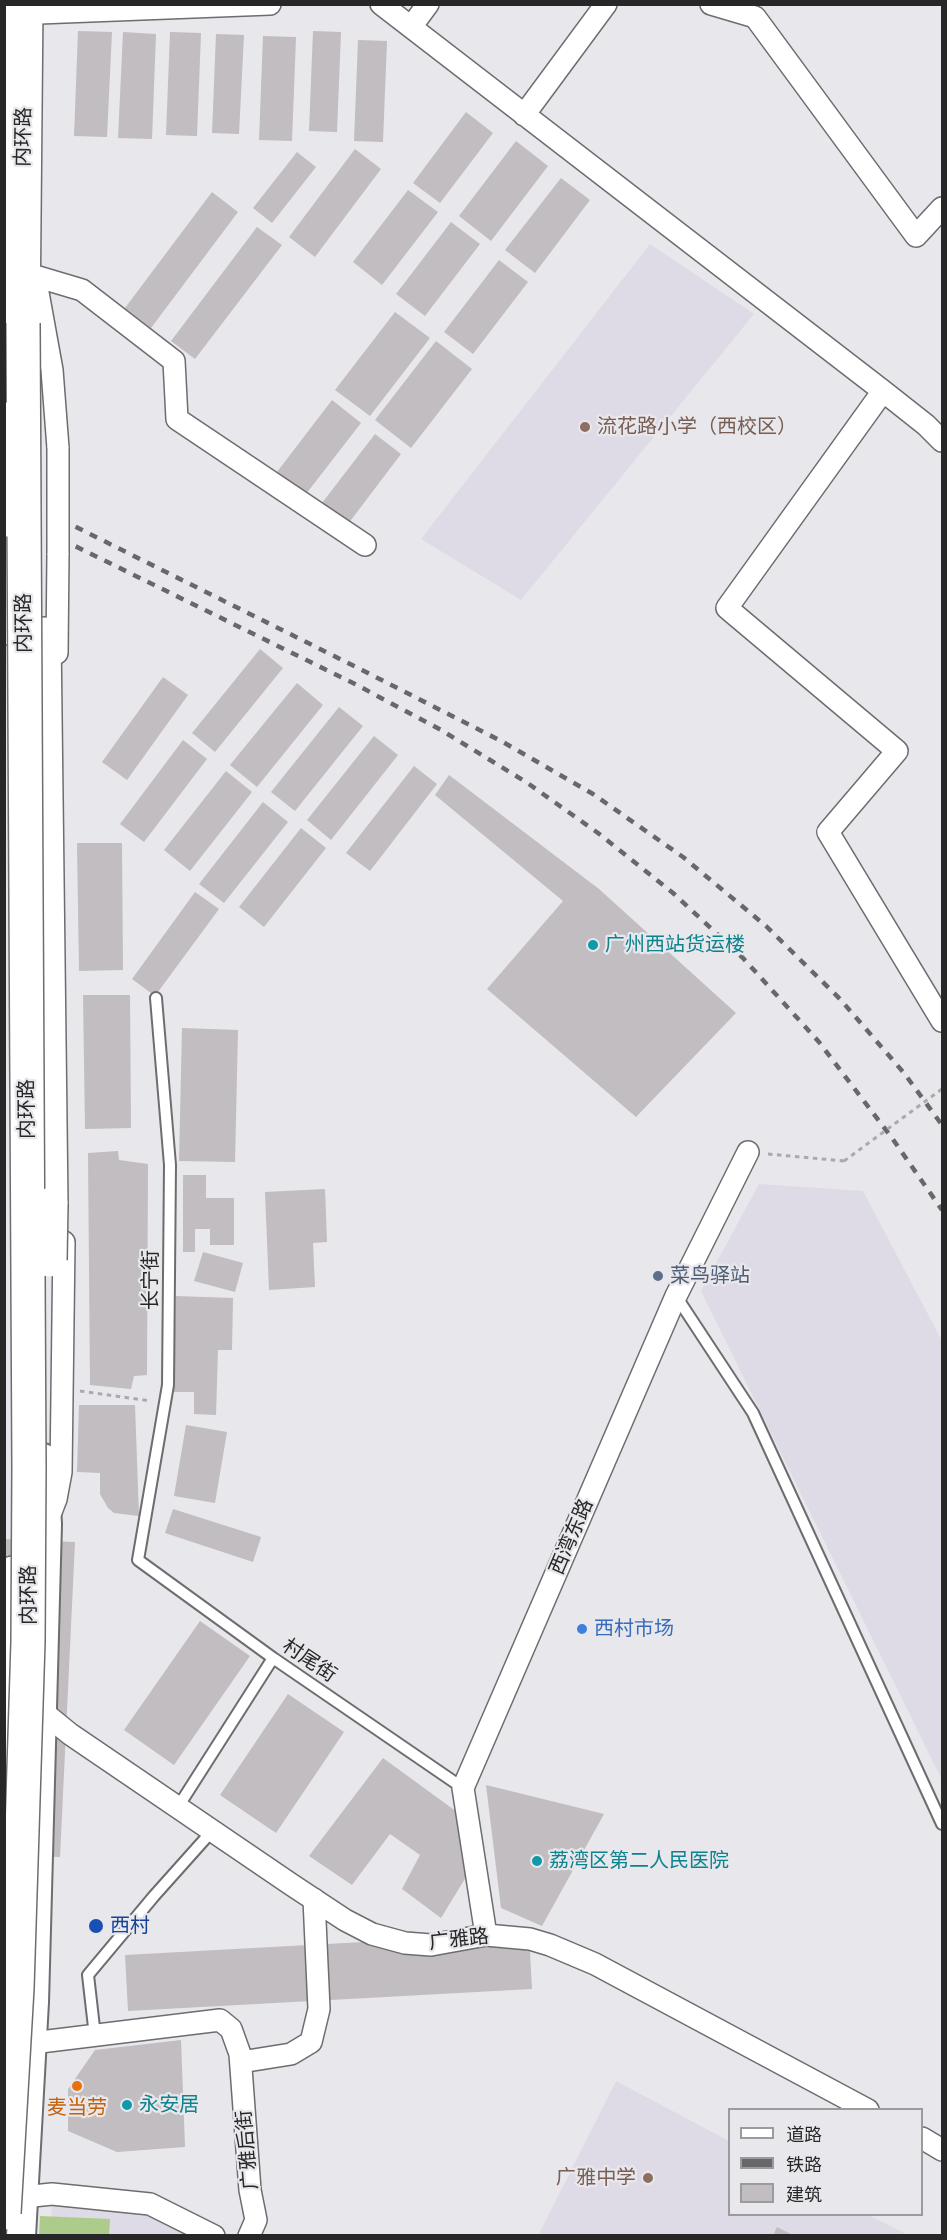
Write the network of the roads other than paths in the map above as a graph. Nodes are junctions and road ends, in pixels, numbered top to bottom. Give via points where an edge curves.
1 (270, 4) edge
2 (381, 4) edge
3 (428, 4) edge
4 (606, 4) edge
5 (711, 4) edge
6 (29, 7) edge
7 (411, 27) junction
8 (524, 115) junction
9 (942, 208) edge
10 (35, 276) junction
11 (882, 391) junction
12 (35, 419) dead end
13 (942, 441) edge
14 (34, 538) dead end
15 (365, 545) dead end
16 (58, 553) junction
17 (34, 568) junction
18 (44, 634) junction
19 (156, 999) dead end
20 (942, 1021) edge
21 (748, 1152) road end
22 (26, 1231) junction
23 (676, 1296) junction
24 (47, 1524) junction
25 (138, 1560) joint
26 (14, 1580) edge
27 (36, 1642) junction
28 (273, 1658) junction
29 (6, 1668) edge
30 (43, 1712) junction
31 (7, 1744) edge
32 (463, 1788) junction
33 (177, 1807) junction
34 (942, 1824) edge
35 (213, 1830) junction
36 (4, 1883) edge
37 (314, 1899) junction
38 (486, 1935) junction
39 (95, 2036) junction
40 (32, 2043) junction
41 (241, 2062) junction
42 (866, 2108) edge
43 (923, 2139) edge
44 (942, 2150) edge
45 (14, 2205) edge
46 (21, 2235) edge
47 (214, 2235) edge
48 (249, 2235) edge

1 - 6 street
2 - 7 street
3 - 7 street
4 - 8 street
5 - 9 street via 754,17 916,236
6 - 10 main road
6 - 22 main road, bridge via 6,406
6 - 27 main road, 内环路, bridge via 24,143 23,453 29,1455
7 - 8 street
8 - 11 street
10 - 12 main road
10 - 15 street via 82,290 174,361 177,419
10 - 16 street, bridge via 52,370 58,448
11 - 13 street
11 - 20 street via 727,608 897,751 828,832
14 - 17 main road
16 - 18 street via 47,585
16 - 24 street via 64,1388 61,1472
17 - 18 main road
17 - 22 main road
18 - 27 main road, bridge via 51,1234
19 - 25 lane, 长宁街 via 170,1165 168,1385
21 - 23 street, 西湾东路
22 - 24 main road
22 - 26 main road
23 - 32 street, 西湾东路
23 - 34 lane via 753,1413
24 - 26 main road
24 - 27 main road
25 - 28 lane, 村尾街
26 - 29 main road
27 - 29 main road
27 - 30 main road
27 - 45 main road, 内环路, bridge via 17,1988
28 - 32 lane, 村尾街
28 - 33 lane
29 - 30 main road
29 - 31 main road
30 - 33 street, 广雅路
30 - 40 main road
31 - 36 main road
32 - 38 street
33 - 35 street, 广雅路
35 - 37 street, 广雅路
35 - 39 lane via 88,1975
37 - 38 street, 广雅路 via 372,1934 405,1943 431,1945
37 - 41 street via 319,2009 311,2042 291,2054
38 - 42 street, 广雅路 via 530,1939 574,1954
39 - 40 street, 广雅后街
39 - 41 street, 广雅后街 via 220,2020 231,2029
40 - 45 main road
41 - 48 street, 广雅后街 via 250,2190 256,2220
43 - 44 street
45 - 46 main road
45 - 47 street via 52,2193 150,2204

